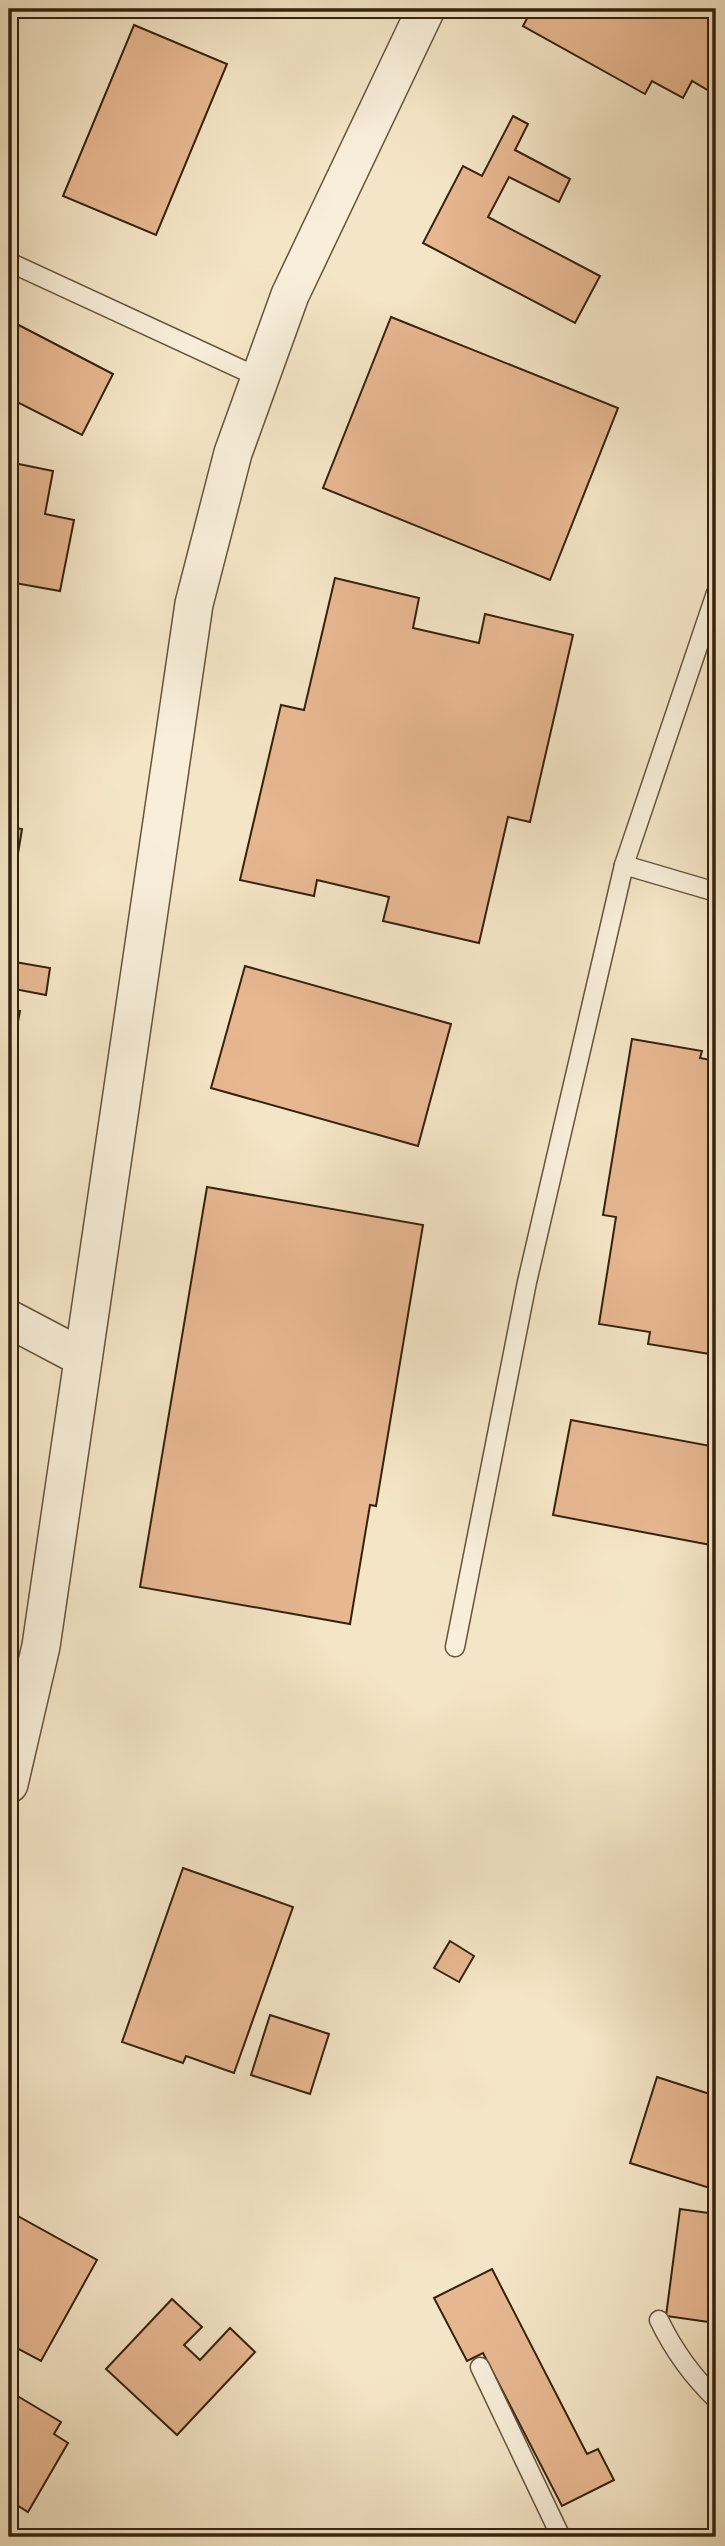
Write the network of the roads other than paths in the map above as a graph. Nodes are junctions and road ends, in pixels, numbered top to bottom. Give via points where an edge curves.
1 (426, 9) edge
2 (9, 262) edge
3 (260, 378) junction
4 (716, 593) edge
5 (624, 865) junction
6 (716, 892) edge
7 (9, 1319) edge
8 (83, 1357) junction
9 (456, 1647) dead end
10 (9, 1784) edge
11 (659, 2320) dead end
12 (480, 2367) dead end
13 (716, 2399) edge
14 (561, 2537) edge

1 - 3 street via 290,295
2 - 3 lane
3 - 8 street via 233,453 194,604
4 - 5 lane
5 - 6 lane
5 - 9 lane via 527,1282
7 - 8 street
8 - 10 street via 41,1646
11 - 13 lane via 672,2347
12 - 14 lane

